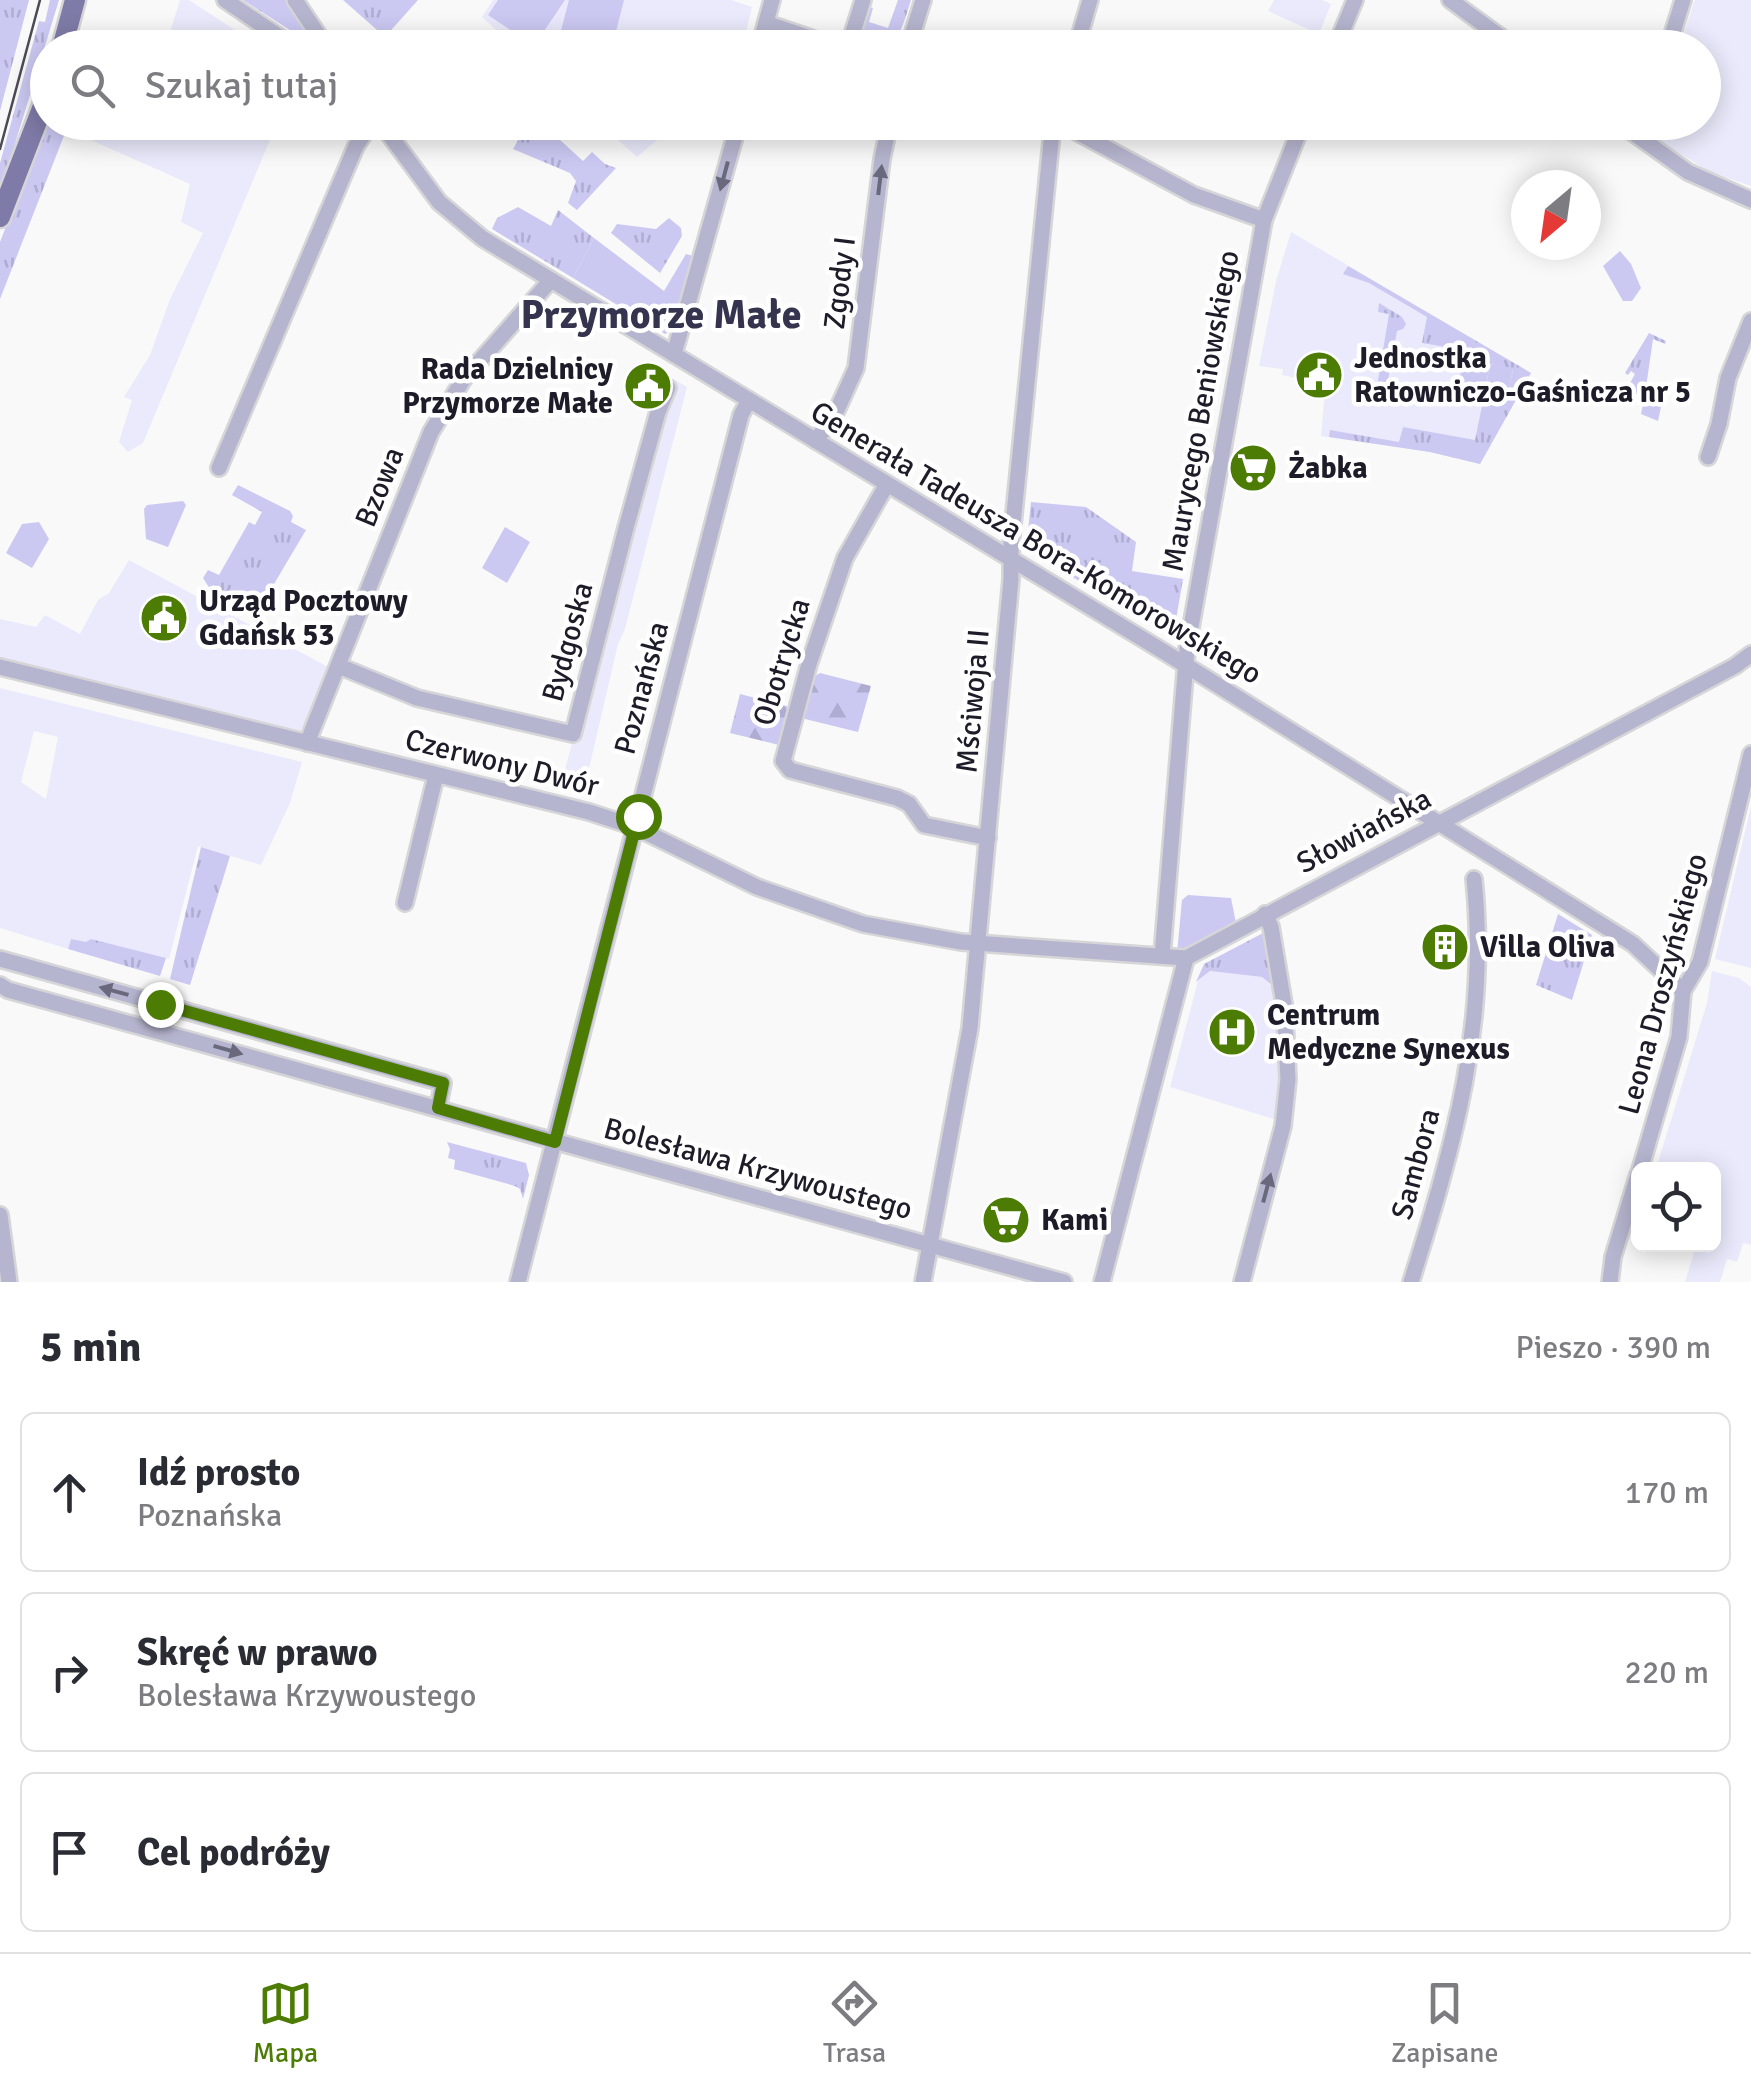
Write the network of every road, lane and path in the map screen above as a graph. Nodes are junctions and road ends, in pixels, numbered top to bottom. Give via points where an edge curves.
1 (75, 0) edge
2 (225, 0) edge
3 (295, 0) edge
4 (772, 0) edge
5 (862, 0) edge
6 (923, 0) edge
7 (1090, 0) edge
8 (1356, 0) edge
9 (1450, 0) edge
10 (1683, 0) edge
11 (766, 23) junction
12 (67, 30) edge
13 (269, 30) edge
14 (315, 30) edge
15 (764, 30) edge
16 (787, 30) edge
17 (853, 30) edge
18 (914, 30) edge
19 (1081, 30) edge
20 (1343, 30) edge
21 (1491, 30) edge
22 (1674, 30) edge
23 (30, 139) edge
24 (361, 140) edge
25 (390, 140) edge
26 (734, 140) edge
27 (886, 140) edge
28 (1054, 140) edge
29 (1090, 140) edge
30 (1296, 140) edge
31 (1653, 140) edge
32 (1751, 200) edge
33 (0, 218) edge
34 (1264, 220) junction
35 (551, 280) junction
36 (1751, 321) edge
37 (674, 354) junction
38 (668, 388) dead end
39 (749, 400) junction
40 (816, 441) junction
41 (1708, 457) dead end
42 (219, 468) dead end
43 (887, 484) junction
44 (1011, 558) junction
45 (1751, 654) edge
46 (340, 666) junction
47 (1187, 666) junction
48 (0, 667) edge
49 (307, 742) junction
50 (1751, 754) edge
51 (436, 774) junction
52 (1438, 823) junction
53 (635, 827) junction
54 (988, 838) junction
55 (1474, 879) dead end
56 (404, 902) dead end
57 (1266, 914) junction
58 (978, 943) junction
59 (1162, 956) junction
60 (1186, 958) junction
61 (0, 959) edge
62 (0, 985) edge
63 (1683, 990) junction
64 (438, 1108) junction
65 (555, 1142) junction
66 (1642, 1162) edge
67 (1631, 1198) edge
68 (0, 1215) edge
69 (929, 1245) junction
70 (9, 1282) edge
71 (518, 1282) edge
72 (923, 1282) edge
73 (1064, 1282) edge
74 (1102, 1282) edge
75 (1242, 1282) edge
76 (1412, 1282) edge
77 (1610, 1282) edge

1 - 12 main road
2 - 13 street
3 - 14 street
4 - 11 street
5 - 17 street
6 - 18 street
7 - 19 street
8 - 20 street
9 - 21 street
10 - 22 street
11 - 15 street
11 - 16 street
23 - 33 main road
24 - 42 street
25 - 35 street, Generała Tadeusza Bora-Komorowskiego via 455,219
26 -> 37 street
40 -> 27 street, Zgody I via 856,368
28 - 44 street, Mściwoja II
29 - 34 street via 1194,196
30 - 34 street, Maurycego Beniowskiego
31 - 32 street via 1701,179
34 - 47 street, Maurycego Beniowskiego
35 - 37 street, Generała Tadeusza Bora-Komorowskiego
35 - 46 street, Bzowa via 442,412
36 - 41 street via 1713,424
37 - 39 street, Generała Tadeusza Bora-Komorowskiego
38 - 46 street, Bydgoska via 573,734 417,698
39 - 40 street, Generała Tadeusza Bora-Komorowskiego
39 - 53 street, Poznańska
40 - 43 street, Generała Tadeusza Bora-Komorowskiego
43 - 44 street, Generała Tadeusza Bora-Komorowskiego
43 - 54 street, Obotrycka via 846,558 823,618 784,764 896,798 924,825
44 - 47 street, Generała Tadeusza Bora-Komorowskiego
44 - 54 street, Mściwoja II
45 - 52 street, Słowiańska
46 - 49 street, Bzowa
47 - 52 street, Generała Tadeusza Bora-Komorowskiego
47 - 59 street, Maurycego Beniowskiego
48 - 49 street, Czerwony Dwór
49 - 51 street, Czerwony Dwór
50 - 63 street, Leona Droszyńskiego via 1700,962
51 - 53 street, Czerwony Dwór
51 - 56 street
52 - 57 street, Słowiańska
52 - 63 street, Generała Tadeusza Bora-Komorowskiego via 1632,944
53 - 58 street, Czerwony Dwór via 809,908
53 - 65 street, Poznańska
54 - 58 street, Mściwoja II
55 - 76 street, Sambora via 1480,975 1472,1048 1446,1172
57 - 60 street, Słowiańska
75 -> 57 street via 1283,1126 1288,1080 1284,1004
58 - 59 street
58 - 69 street, Mściwoja II via 970,1028
59 - 60 street
60 - 74 street
64 -> 61 street via 443,1083
62 -> 64 street, Bolesława Krzywoustego
63 - 66 street, Leona Droszyńskiego via 1679,1037
64 - 65 street, Bolesława Krzywoustego
65 - 69 street, Bolesława Krzywoustego
65 - 71 street, Poznańska
67 - 77 street, Leona Droszyńskiego
68 - 70 street
69 - 72 street, Mściwoja II
69 - 73 street, Bolesława Krzywoustego

